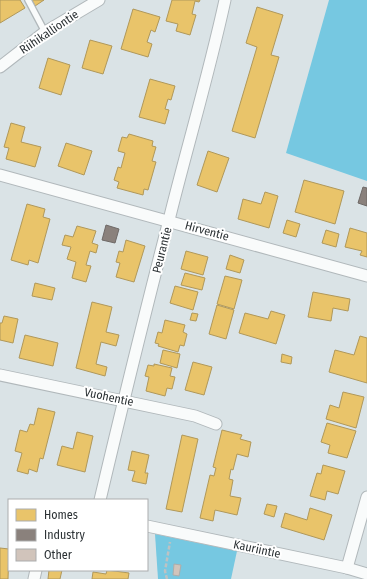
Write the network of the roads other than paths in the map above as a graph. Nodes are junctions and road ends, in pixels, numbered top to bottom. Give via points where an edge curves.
1 (28, 0) edge
2 (99, 0) edge
3 (226, 0) edge
4 (44, 32) junction
5 (0, 67) edge
6 (0, 175) edge
7 (169, 220) junction
8 (367, 276) edge
9 (0, 374) edge
10 (123, 400) junction
11 (216, 424) dead end
12 (367, 497) edge
13 (100, 499) edge
14 (148, 526) edge
15 (347, 568) junction
16 (367, 574) edge

1 - 4 lane
2 - 4 street, Riihikalliontie
3 - 7 street, Peurantie
4 - 5 street, Riihikalliontie
6 - 7 street, Hirventie
7 - 8 street, Hirventie
7 - 10 street, Peurantie
9 - 10 street, Vuohentie
10 - 11 street, Vuohentie via 195,416
10 - 13 street, Peurantie
12 - 15 street
14 - 15 street, Kauriintie
15 - 16 street, Kauriintie

